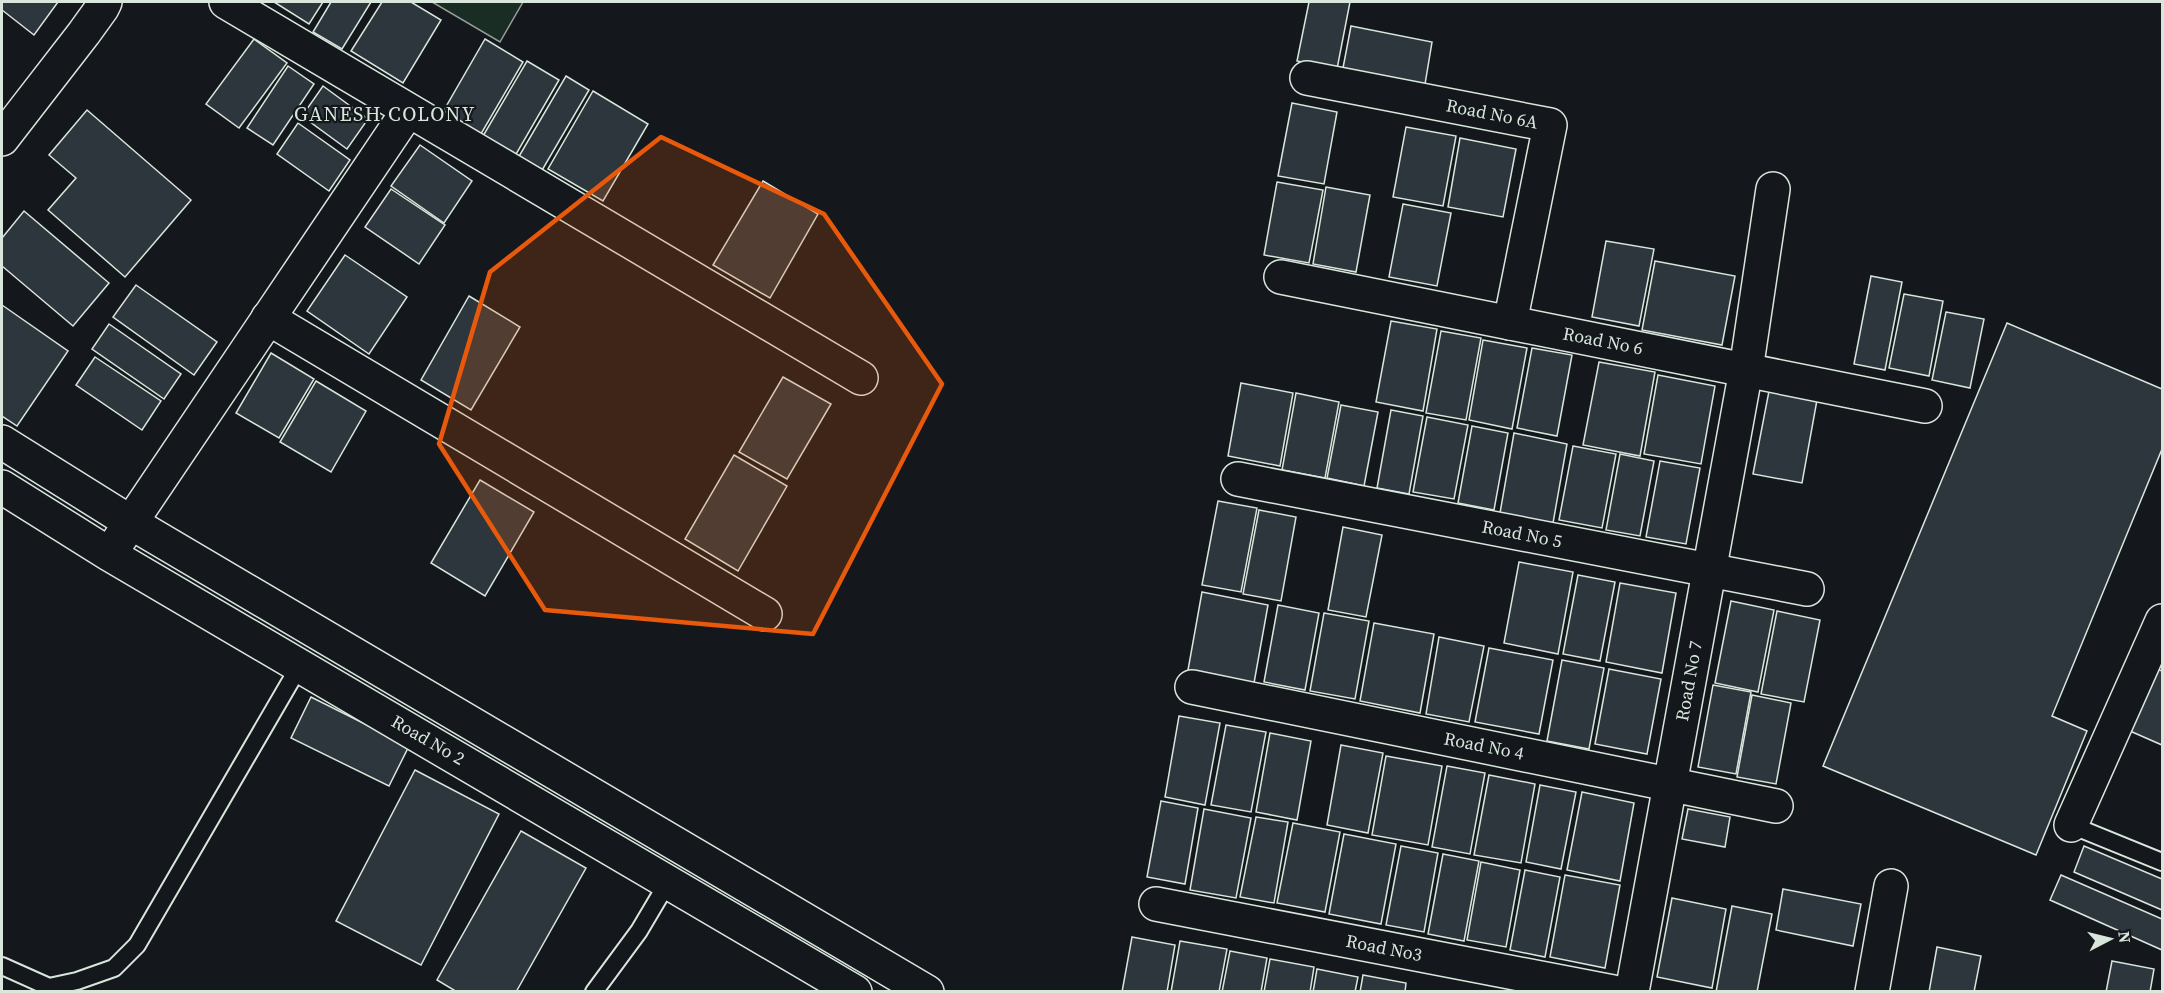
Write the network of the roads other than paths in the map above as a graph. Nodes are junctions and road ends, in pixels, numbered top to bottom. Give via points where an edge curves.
1 (105, 2) edge
2 (226, 2) edge
3 (1307, 78) dead end
4 (408, 111) junction
5 (2, 139) edge
6 (1773, 189) dead end
7 (1281, 277) dead end
8 (268, 318) junction
9 (1510, 323) junction
10 (1746, 370) junction
11 (861, 378) dead end
12 (1925, 406) dead end
13 (2, 442) edge
14 (1238, 479) dead end
15 (2, 487) edge
16 (130, 522) junction
17 (109, 554) junction
18 (1709, 570) junction
19 (1807, 589) dead end
20 (765, 614) dead end
21 (2163, 621) edge
22 (300, 665) junction
23 (1192, 687) dead end
24 (1670, 784) junction
25 (1776, 806) dead end
26 (2071, 825) joint
27 (2163, 862) edge
28 (668, 882) junction
29 (1891, 886) dead end
30 (1156, 904) dead end
31 (2, 966) edge
32 (594, 992) edge
33 (855, 992) edge
34 (927, 992) edge
35 (1613, 992) edge
36 (1632, 992) edge
37 (1872, 992) edge

1 - 5 street
2 - 4 street
3 - 9 street, Road No 6A via 1550,125
4 - 8 street
4 - 11 street
6 - 10 street, Road No 7
7 - 9 street, Road No 6
8 - 16 street
8 - 20 street
9 - 10 street, Road No 6
10 - 12 street, Road No 6
10 - 18 street, Road No 7
13 - 16 street
14 - 18 street, Road No 5
15 - 17 street, Road No 2
16 - 17 street
16 - 34 street
17 - 22 street, Road No 2
18 - 19 street, Road No 5
18 - 24 street, Road No 7
21 - 26 street
22 - 28 street, Road No 2
22 - 31 lane via 137,945 114,968 49,987
23 - 24 street, Road No 4
24 - 25 street, Road No 4
24 - 36 street, Road No 7
26 - 27 lane
28 - 32 lane via 639,931
28 - 33 street, Road No 2
29 - 37 street
30 - 35 street, Road No3

